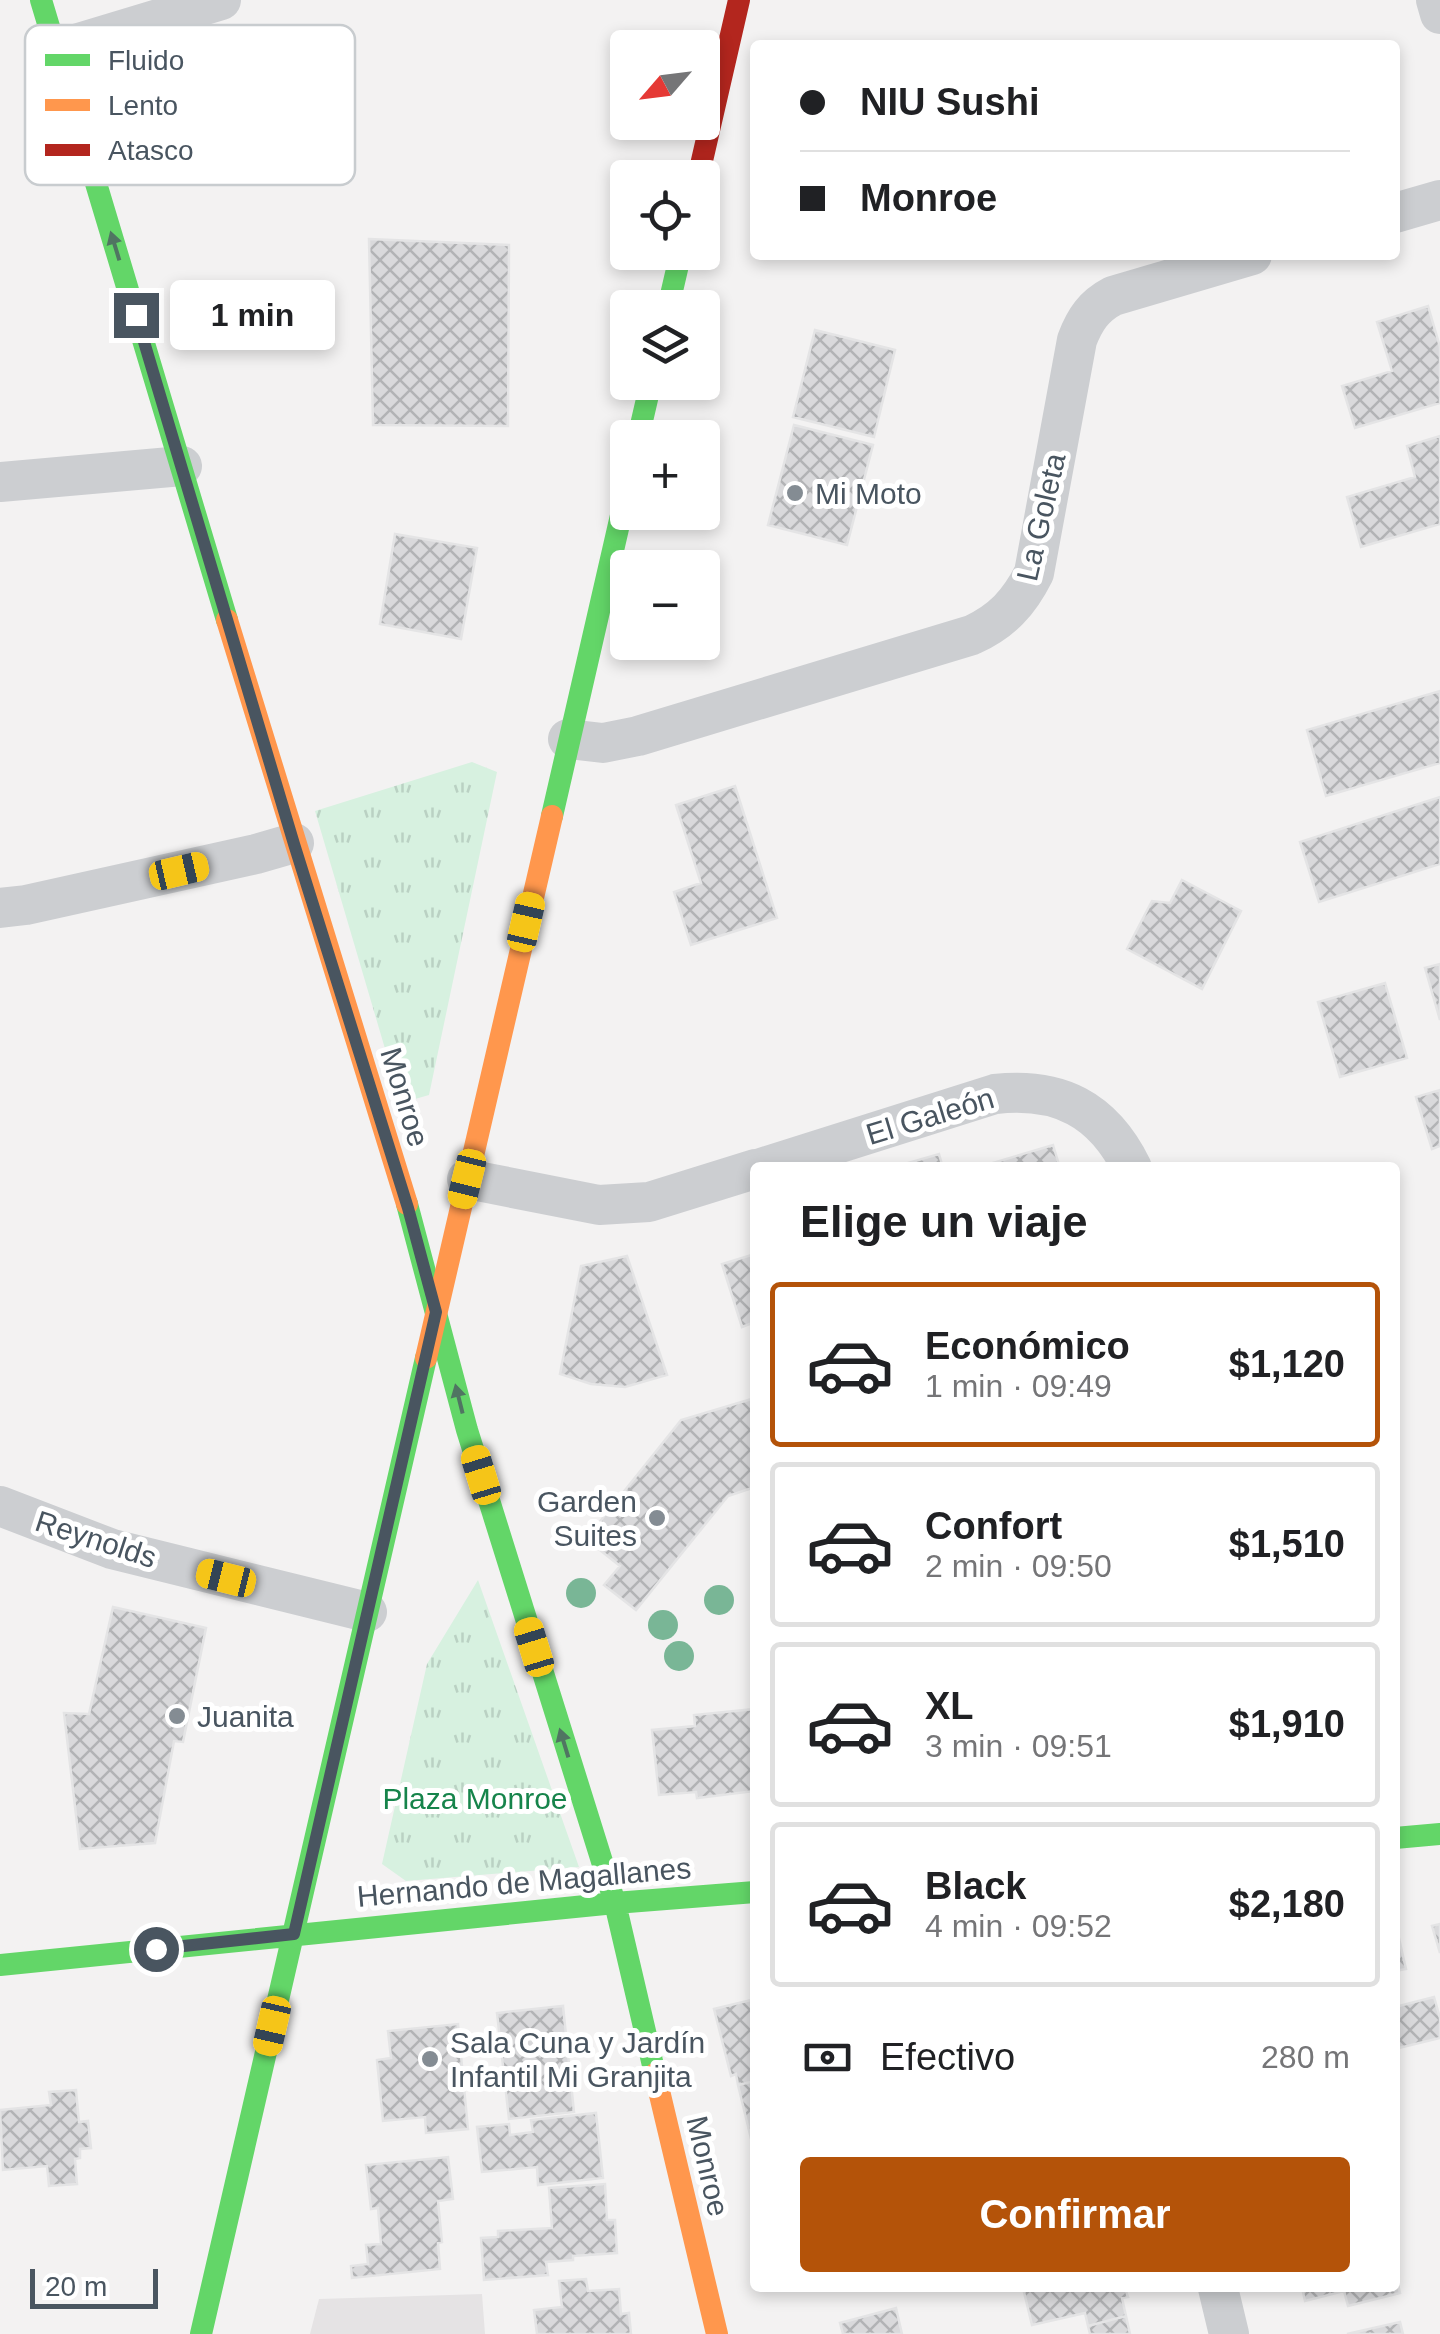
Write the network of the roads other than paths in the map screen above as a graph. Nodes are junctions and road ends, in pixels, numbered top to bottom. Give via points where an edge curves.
1 (41, 0) edge
2 (221, 0) edge
3 (739, 0) edge
4 (1436, 0) edge
5 (1440, 14) edge
6 (48, 25) edge
7 (138, 25) edge
8 (702, 160) edge
9 (97, 185) edge
10 (1440, 200) edge
11 (1400, 212) edge
12 (1235, 260) edge
13 (182, 466) junction
14 (0, 482) edge
15 (617, 530) edge
16 (568, 739) junction
17 (294, 844) junction
18 (0, 908) edge
19 (777, 1162) edge
20 (1128, 1162) edge
21 (750, 1171) edge
22 (467, 1179) junction
23 (436, 1312) junction
24 (0, 1506) edge
25 (367, 1612) junction
26 (1440, 1834) edge
27 (1400, 1838) edge
28 (750, 1892) edge
29 (616, 1902) junction
30 (294, 1934) junction
31 (0, 1965) edge
32 (1219, 2292) edge
33 (201, 2334) edge
34 (717, 2334) edge
35 (1229, 2334) edge

1 - 6 main road, Monroe
2 - 7 street
3 - 8 main road
4 - 5 street
13 -> 9 main road, Monroe
10 - 11 street
12 - 16 street, La Goleta via 1113,296 1083,324 1034,573 1023,595 991,626 638,736 603,743
13 - 14 street
13 - 17 main road, Monroe
15 - 16 main road
16 - 22 main road
17 - 18 street
17 - 23 main road, Monroe
19 - 20 street, El Galeón via 995,1094 1021,1092 1071,1102 1093,1116
21 - 22 street, El Galeón via 650,1202 598,1205
22 - 23 main road
23 - 25 main road
29 -> 23 main road, Monroe
24 - 25 street, Reynolds via 112,1549
25 - 30 main road
26 - 27 main road
28 - 29 main road, Hernando de Magallanes
29 - 30 main road, Hernando de Magallanes
29 - 34 main road, Monroe
30 - 31 main road, Hernando de Magallanes
30 - 33 main road
32 - 35 street

